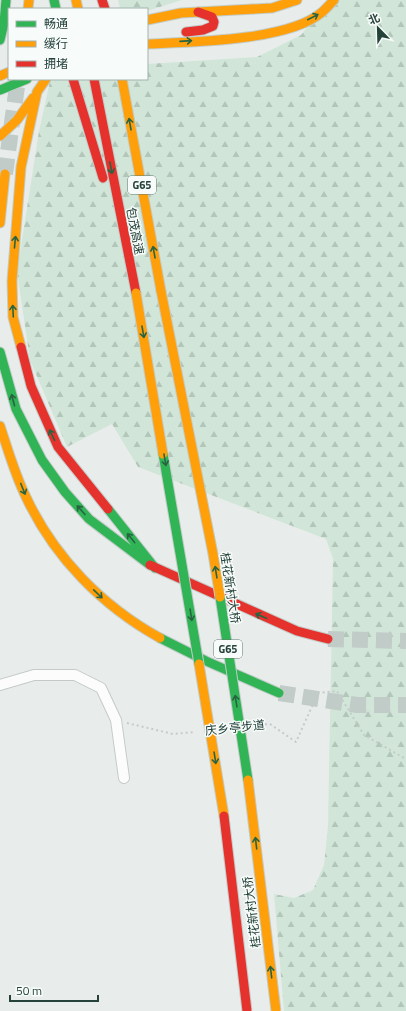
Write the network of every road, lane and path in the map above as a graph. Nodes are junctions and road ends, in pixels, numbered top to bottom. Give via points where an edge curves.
1 (6, 0) edge
2 (297, 0) edge
3 (334, 0) edge
4 (198, 12) junction
5 (148, 20) edge
6 (4, 23) junction
7 (8, 33) edge
8 (0, 40) edge
9 (148, 41) edge
10 (148, 44) edge
11 (24, 80) edge
12 (45, 80) edge
13 (73, 80) edge
14 (122, 80) edge
15 (95, 84) edge
16 (0, 90) edge
17 (37, 92) junction
18 (0, 136) edge
19 (5, 174) tunnel mouth
20 (0, 223) edge
21 (124, 234) junction
22 (161, 291) joint
23 (136, 293) joint
24 (0, 352) edge
25 (0, 426) edge
26 (0, 444) edge
27 (16, 472) junction
28 (155, 568) junction
29 (328, 639) tunnel mouth
30 (0, 685) edge
31 (278, 693) tunnel mouth
32 (116, 720) junction
33 (248, 726) dead end
34 (196, 732) dead end
35 (406, 759) edge
36 (124, 778) dead end
37 (247, 1011) edge
38 (276, 1011) edge

1 - 6 main road
2 - 4 main road via 272,8
10 -> 3 main road via 245,37 277,31 315,17
4 - 5 main road
4 - 9 main road via 212,17 213,26
6 - 7 main road
6 - 8 main road
11 - 16 main road
12 - 17 main road
13 - 21 main road via 97,161
22 -> 14 main road, 包茂高速 / G65
15 -> 21 main road, 包茂高速 / G65
17 - 18 main road via 17,120
28 -> 17 main road via 58,447 31,386 22,356 13,317 12,281 21,167
19 - 20 main road
21 - 23 main road, 包茂高速 / G65
38 -> 22 main road, 桂花新村大桥 / G65, bridge via 249,785 213,554
23 -> 37 main road, 桂花新村大桥 / G65, bridge via 221,794
28 -> 24 main road via 89,519 42,460 16,409
25 - 27 main road
26 - 27 main road
27 -> 31 main road, bridge via 29,504 55,547 73,569 108,602 137,624 212,663
29 -> 28 main road, bridge via 297,631
30 - 32 street via 34,675 75,675 100,688
32 - 34 path, 庆乡亭步道 via 173,734
32 - 36 street
33 - 35 path, 庆乡亭步道 via 270,724 296,742 318,692 337,691 364,735

